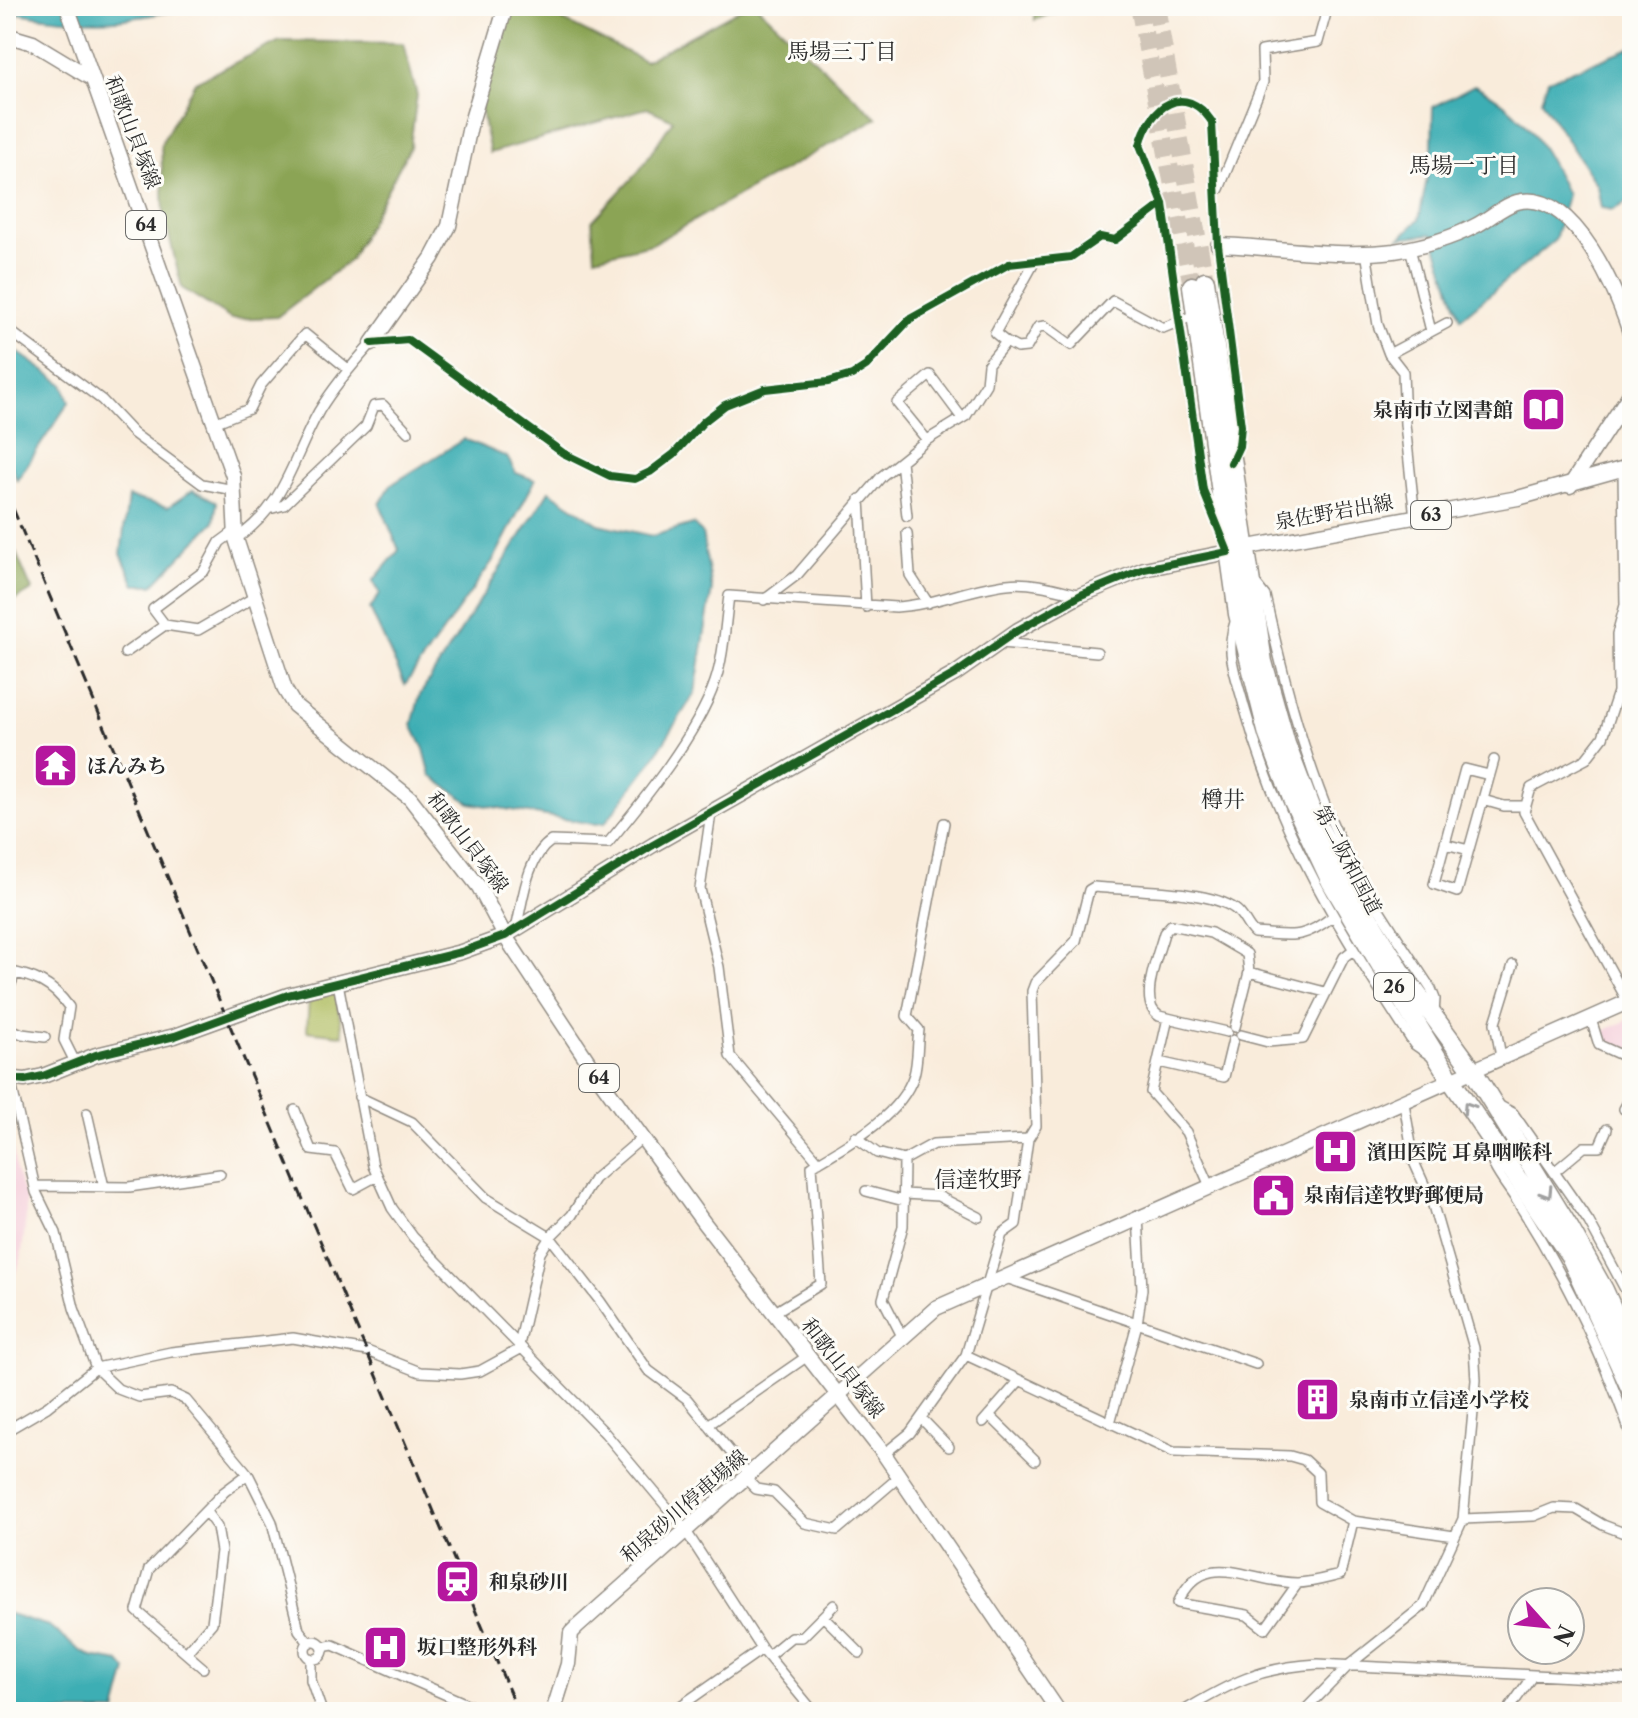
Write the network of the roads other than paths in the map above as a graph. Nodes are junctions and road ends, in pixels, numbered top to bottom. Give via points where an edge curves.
1 (67, 6) edge
2 (506, 6) edge
3 (1328, 6) edge
4 (6, 35) edge
5 (91, 78) junction
6 (1216, 196) junction
7 (1163, 204) junction
8 (1218, 245) junction
9 (1410, 248) junction
10 (1366, 252) junction
11 (1035, 261) junction
12 (1190, 317) dead end
13 (1179, 322) junction
14 (1447, 323) dead end
15 (6, 328) edge
16 (1431, 331) junction
17 (1632, 339) edge
18 (1006, 342) junction
19 (372, 343) junction
20 (1389, 354) junction
21 (348, 369) junction
22 (1632, 391) edge
23 (962, 418) junction
24 (214, 423) junction
25 (408, 432) dead end
26 (927, 440) junction
27 (901, 461) junction
28 (1231, 463) junction
29 (1627, 468) edge
30 (1570, 486) junction
31 (234, 490) junction
32 (860, 499) junction
33 (273, 508) junction
34 (1628, 514) edge
35 (907, 516) dead end
36 (1415, 518) junction
37 (907, 533) dead end
38 (236, 535) junction
39 (1236, 550) junction
40 (1629, 562) edge
41 (1081, 595) junction
42 (255, 597) junction
43 (764, 600) junction
44 (928, 603) junction
45 (1628, 605) edge
46 (866, 607) junction
47 (1238, 614) junction
48 (165, 625) junction
49 (999, 642) junction
50 (1097, 652) dead end
51 (125, 653) dead end
52 (1632, 689) edge
53 (1618, 692) junction
54 (1494, 760) dead end
55 (1489, 775) junction
56 (1483, 800) junction
57 (1526, 806) junction
58 (711, 813) junction
59 (944, 823) dead end
60 (1445, 844) junction
61 (1469, 850) junction
62 (1332, 917) junction
63 (511, 932) junction
64 (1353, 950) junction
65 (1513, 965) dead end
66 (10, 972) edge
67 (1249, 972) junction
68 (338, 983) junction
69 (1325, 992) junction
70 (6, 997) edge
71 (1630, 1001) edge
72 (1168, 1018) junction
73 (1591, 1019) junction
74 (6, 1027) edge
75 (1234, 1034) junction
76 (45, 1037) dead end
77 (1501, 1057) junction
78 (1632, 1060) edge
79 (75, 1062) junction
80 (1159, 1062) junction
81 (1472, 1069) junction
82 (1447, 1073) junction
83 (8, 1079) edge
84 (1632, 1095) edge
85 (359, 1097) junction
86 (1490, 1100) junction
87 (1404, 1103) junction
88 (1624, 1109) dead end
89 (295, 1110) dead end
90 (87, 1113) dead end
91 (1607, 1129) dead end
92 (643, 1137) junction
93 (855, 1137) junction
94 (1489, 1138) junction
95 (1028, 1139) junction
96 (904, 1160) junction
97 (819, 1162) junction
98 (1554, 1172) junction
99 (220, 1174) dead end
100 (377, 1176) junction
101 (35, 1186) junction
102 (1210, 1186) junction
103 (104, 1187) junction
104 (866, 1191) dead end
105 (904, 1198) junction
106 (1138, 1216) junction
107 (979, 1217) dead end
108 (550, 1237) junction
109 (1004, 1277) junction
110 (988, 1284) junction
111 (1632, 1302) edge
112 (775, 1312) junction
113 (1137, 1324) junction
114 (903, 1338) junction
115 (520, 1346) junction
116 (1632, 1352) edge
117 (809, 1355) junction
118 (966, 1355) junction
119 (1256, 1364) dead end
120 (96, 1368) junction
121 (1020, 1380) junction
122 (1632, 1392) edge
123 (840, 1395) junction
124 (921, 1418) junction
125 (1110, 1423) junction
126 (708, 1425) junction
127 (6, 1431) edge
128 (1632, 1438) edge
129 (949, 1447) dead end
130 (884, 1454) junction
131 (1035, 1460) dead end
132 (248, 1474) junction
133 (748, 1477) junction
134 (899, 1477) junction
135 (206, 1512) junction
136 (1463, 1519) junction
137 (1353, 1521) junction
138 (685, 1531) junction
139 (1454, 1536) junction
140 (1632, 1536) edge
141 (1298, 1583) junction
142 (834, 1605) dead end
143 (823, 1616) junction
144 (309, 1643) junction
145 (322, 1647) junction
146 (766, 1652) junction
147 (186, 1653) junction
148 (860, 1653) dead end
149 (311, 1658) junction
150 (1349, 1665) junction
151 (203, 1668) dead end
152 (1533, 1675) junction
153 (1632, 1680) edge
154 (322, 1712) edge
155 (485, 1712) edge
156 (553, 1712) edge
157 (672, 1712) edge
158 (814, 1712) edge
159 (1059, 1712) edge
160 (1182, 1712) edge
161 (1303, 1712) edge
162 (1507, 1712) edge

1 - 5 street, 和歌山貝塚線 / 64
2 - 19 street via 470,126 449,226
3 - 6 street via 1318,42 1262,51 1263,82
4 - 5 street via 33,43
5 - 24 street, 和歌山貝塚線 / 64
6 - 7 street via 1212,122 1201,106 1171,103 1153,113 1140,145
6 - 8 street
7 - 11 street via 1115,240 1100,237 1071,257
7 - 13 street
8 - 10 street
8 - 28 street via 1222,313 1241,426
9 - 10 street
9 - 16 street
9 - 17 street via 1474,227 1514,202 1544,201 1573,225 1603,268
10 - 20 street via 1378,325
11 - 18 street via 995,333
11 - 19 street via 1009,264 910,319 852,375 765,389 725,405 674,454 635,479 610,476 563,453 408,340
12 - 13 street
13 - 18 street via 1163,328 1113,301 1071,345 1045,326 1038,327 1027,347
13 - 39 street via 1203,490
14 - 16 street
15 - 31 street via 202,484
16 - 20 street
18 - 23 street via 988,364 978,400
19 - 21 street
20 - 36 street via 1403,372
21 - 24 street via 305,334 261,385 249,409
21 - 33 street via 319,412
22 - 30 street
23 - 26 street
23 - 26 street via 930,375 897,403
24 - 31 street, 和歌山貝塚線 / 64
25 - 33 street via 383,405 374,406 366,426 284,505
26 - 27 street
27 - 32 street
27 - 35 street
28 - 39 highway, 第二阪和国道 / 26
28 - 39 highway, 第二阪和国道 / 26 via 1199,284
29 - 30 street, 泉佐野岩出線 / 63
29 - 34 street
30 - 36 street, 泉佐野岩出線 / 63
31 - 38 street, 和歌山貝塚線 / 64
32 - 43 street via 797,575
32 - 46 street
33 - 38 street via 259,524
34 - 40 street
36 - 39 street, 泉佐野岩出線 / 63
37 - 44 street via 910,575
38 - 42 street, 和歌山貝塚線 / 64
38 - 48 street via 220,542 204,571 153,609
39 - 41 street, 泉佐野岩出線 via 1144,569
39 - 47 highway, 第二阪和国道 / 26
39 - 81 highway, 第二阪和国道 / 26 via 1247,574 1263,662 1286,744 1315,820 1350,887 1433,1019
40 - 45 street
41 - 44 street via 1037,584 1009,584
41 - 49 street, 泉佐野岩出線
42 - 48 street via 198,630
42 - 63 street, 和歌山貝塚線 / 64 via 294,705 410,798
43 - 46 street
43 - 63 street via 729,596 715,682 698,718 608,843 551,841 543,846
44 - 46 street
45 - 53 street via 1617,634
47 - 62 street via 1228,646 1250,727 1284,823
47 - 82 highway, 第二阪和国道 / 26 via 1268,735 1293,801 1331,882
48 - 51 street
49 - 50 street
49 - 58 street, 泉佐野岩出線 via 955,674
52 - 53 street
53 - 57 street via 1603,737 1586,759 1531,788
54 - 55 street
55 - 56 street
55 - 60 street via 1465,769
56 - 57 street
56 - 61 street
57 - 71 street via 1524,812
58 - 63 street, 泉佐野岩出線
58 - 97 street via 700,889 719,967 730,1056
59 - 93 street via 907,1016 919,1030 915,1073 900,1101
60 - 61 street
60 - 61 street via 1434,884 1457,892
62 - 64 street
62 - 95 street via 1310,934 1254,933 1234,907 1183,892 1089,890 1076,941 1032,991 1036,1126
63 - 68 street, 泉佐野岩出線 via 461,952
63 - 92 street, 和歌山貝塚線 / 64 via 597,1075
64 - 69 street
64 - 82 street via 1414,1044
65 - 77 street via 1495,1023
66 - 70 street
66 - 79 street via 49,984 69,1007 64,1040
67 - 69 street
67 - 72 street via 1247,954 1222,937 1171,925 1164,933 1149,995 1154,1014
67 - 75 street
68 - 79 street, 泉佐野岩出線
68 - 85 street
69 - 75 street via 1303,1039 1268,1042
71 - 73 street, 和泉砂川停車場線
72 - 75 street
72 - 80 street
73 - 77 street, 和泉砂川停車場線
73 - 78 street via 1599,1045
74 - 76 street
75 - 80 street via 1224,1077
77 - 81 street, 和泉砂川停車場線
79 - 83 street, 泉佐野岩出線 via 43,1076
80 - 102 street via 1153,1097 1186,1132
81 - 82 street, 和泉砂川停車場線
81 - 86 highway, 第二阪和国道 / 26
82 - 87 street, 和泉砂川停車場線
94 -> 82 highway, 第二阪和国道 / 26
83 - 101 street
84 - 88 street
85 - 100 street
85 - 108 street via 412,1122 486,1198
86 - 98 street via 1513,1113
86 -> 116 highway, 第二阪和国道 / 26 via 1604,1290
87 - 102 street, 和泉砂川停車場線
87 - 136 street via 1414,1162 1432,1202 1474,1348 1476,1380
89 - 100 street via 311,1150 335,1153 353,1189
90 - 103 street
91 - 98 street via 1599,1147 1584,1147
92 - 108 street via 594,1179 572,1215
92 - 112 street, 和歌山貝塚線 / 64
93 - 96 street via 877,1153
93 - 97 street
94 - 122 highway, 第二阪和国道 / 26 via 1570,1256
94 - 128 street via 1488,1157 1584,1318
95 - 96 street via 933,1144
95 - 110 street via 1016,1224 1002,1234
96 - 105 street
97 - 112 street via 812,1166 821,1284
98 - 111 street via 1589,1222
99 - 103 street
100 - 115 street via 413,1237
101 - 103 street
101 - 120 street via 56,1233 74,1308
102 - 106 street, 和泉砂川停車場線
104 - 105 street
105 - 107 street via 938,1196
105 - 114 street via 903,1226 883,1299
106 - 109 street, 和泉砂川停車場線
106 - 113 street via 1142,1289
108 - 115 street via 540,1253
108 - 126 street via 648,1370 687,1399
109 - 110 street, 和泉砂川停車場線
109 - 113 street
110 - 114 street, 和泉砂川停車場線 via 936,1308
110 - 118 street
112 - 117 street, 和歌山貝塚線 / 64
113 - 119 street
113 - 125 street
114 - 123 street, 和泉砂川停車場線
115 - 120 street via 480,1371 460,1374 420,1372 367,1351 293,1338 171,1352
115 - 138 street via 605,1433
117 - 123 street, 和歌山貝塚線 / 64
117 - 126 street
118 - 121 street
118 - 124 street
120 - 127 street
120 - 132 street via 118,1389 139,1397 171,1393 186,1400
121 - 125 street
121 - 131 street via 986,1418
123 - 130 street, 和歌山貝塚線 / 64
123 - 133 street, 和泉砂川停車場線
124 - 129 street
124 - 130 street
125 - 137 street via 1173,1452 1304,1460 1318,1473 1319,1502
126 - 133 street
130 - 134 street, 和歌山貝塚線 / 64
132 - 135 street
132 - 144 street via 272,1522 299,1630
133 - 134 street via 756,1489 774,1492 805,1523 837,1530
133 - 138 street, 和泉砂川停車場線
134 - 159 street, 和歌山貝塚線 / 64
135 - 147 street via 217,1527 221,1551 212,1623
135 - 147 street via 149,1569 137,1611
136 - 139 street
136 - 140 street via 1576,1509
137 - 139 street
137 - 141 street via 1340,1575
138 - 146 street
138 - 156 street, 和泉砂川停車場線 via 571,1633
139 - 150 street via 1423,1606
141 - 141 street via 1265,1629 1247,1615 1178,1603 1187,1582 1211,1570
142 - 143 street
143 - 146 street via 802,1637 791,1637
143 - 148 street
144 - 145 street
144 - 149 street via 306,1652
145 - 149 street via 321,1655
145 - 155 street via 333,1645
146 - 157 street
146 - 158 street
147 - 151 street
149 - 154 street via 311,1680
150 - 152 street
150 - 160 street via 1290,1665 1259,1672
150 - 161 street
152 - 153 street
152 - 162 street

